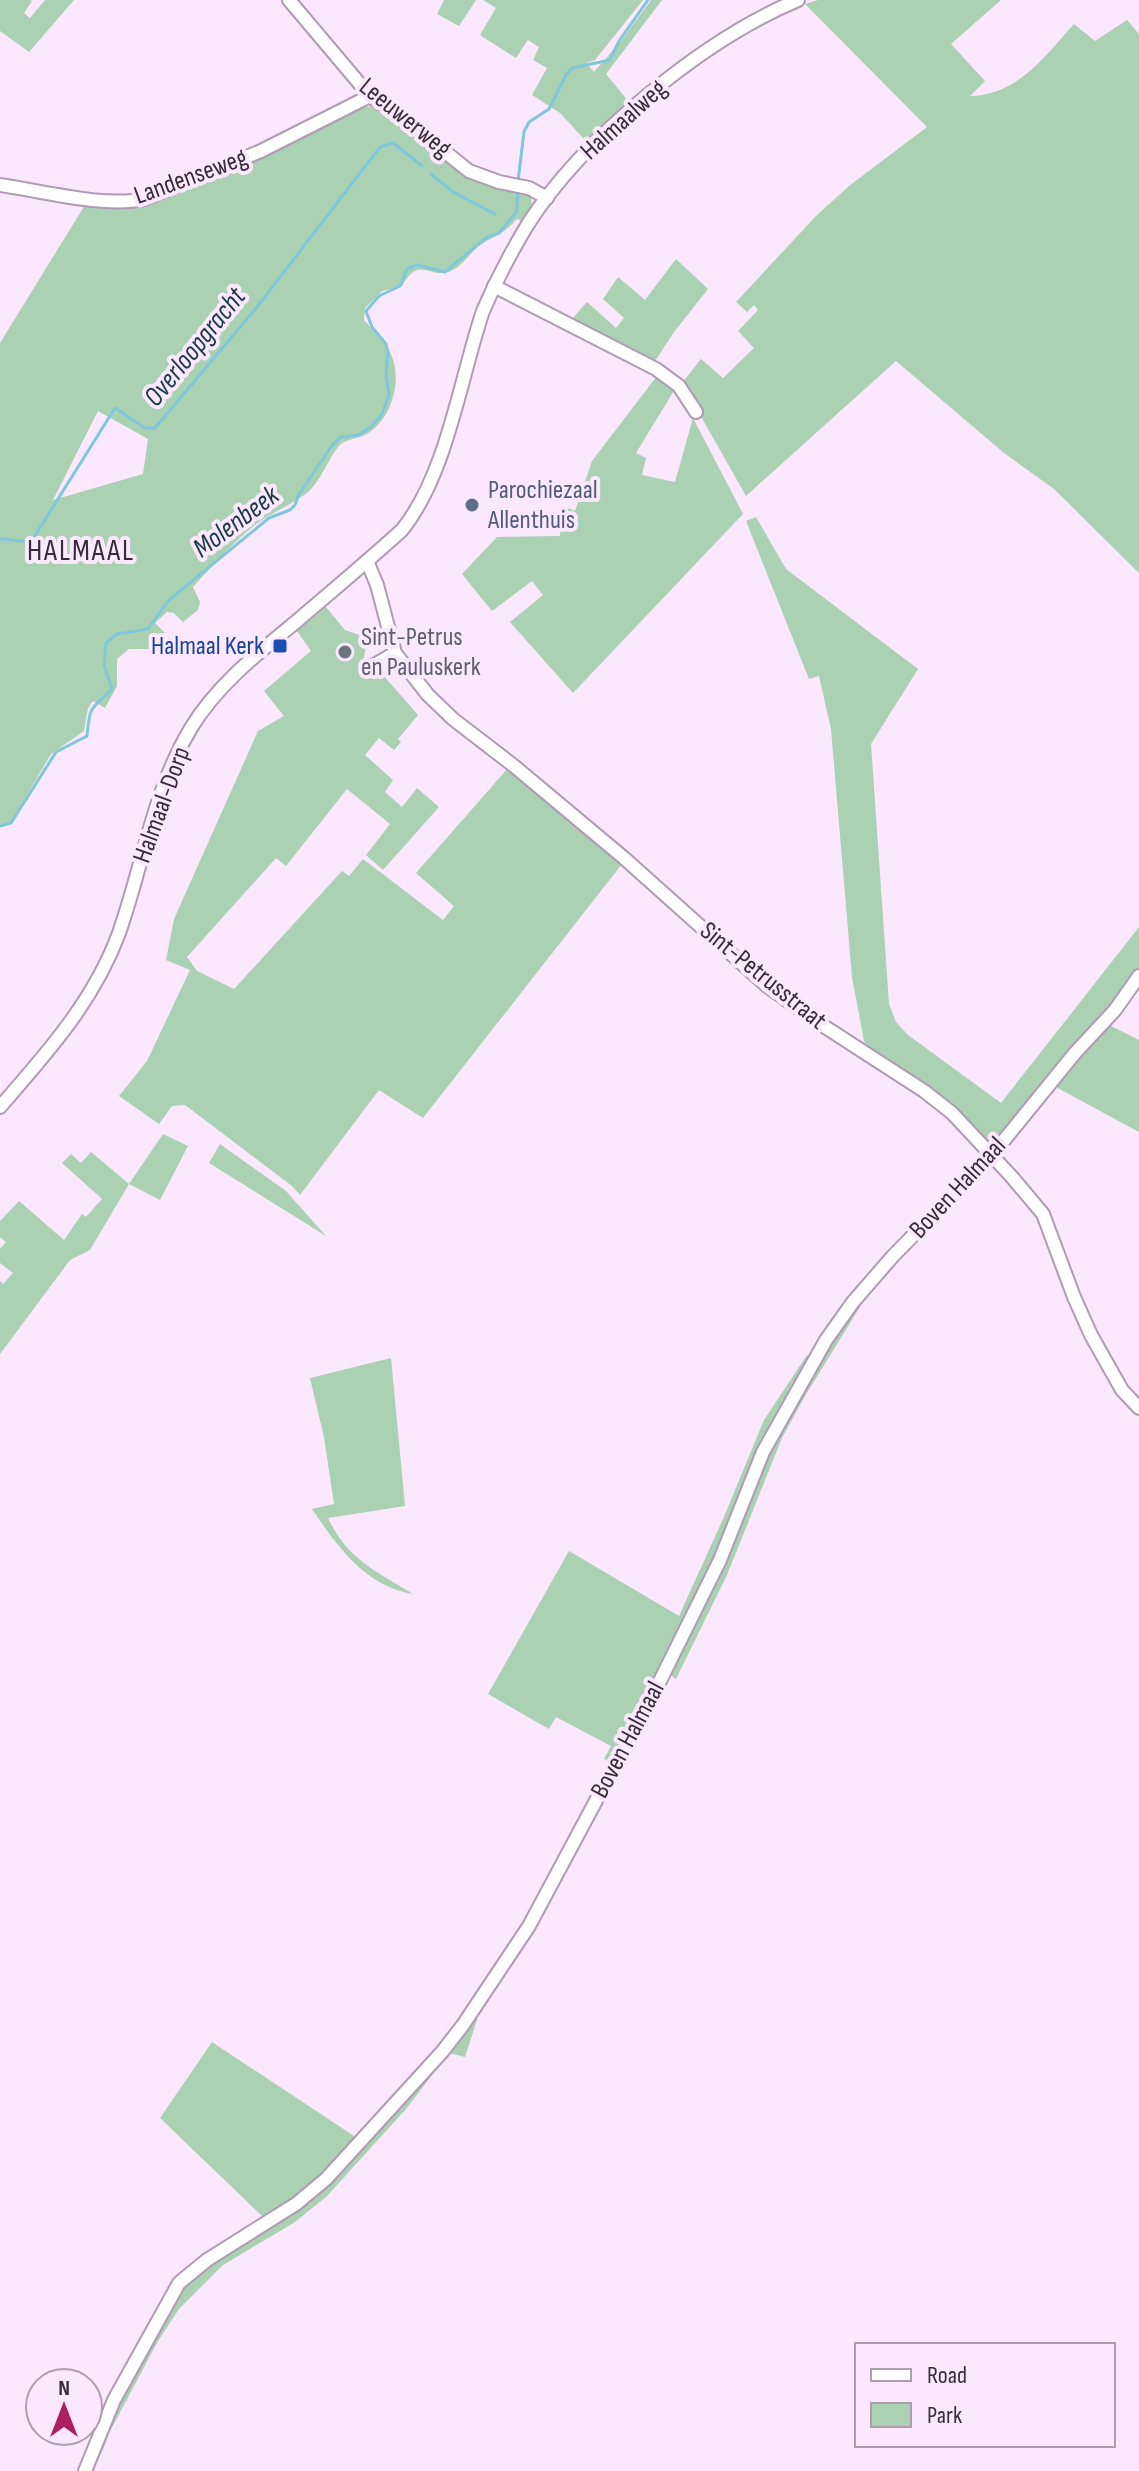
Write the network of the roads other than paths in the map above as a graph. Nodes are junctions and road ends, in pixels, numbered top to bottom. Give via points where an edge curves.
1 (289, 0) edge
2 (798, 0) edge
3 (370, 96) junction
4 (0, 185) edge
5 (547, 198) junction
6 (494, 286) junction
7 (696, 412) dead end
8 (367, 561) junction
9 (395, 653) junction
10 (373, 666) dead end
11 (1139, 976) edge
12 (0, 1107) edge
13 (992, 1155) junction
14 (1139, 1408) edge
15 (85, 2471) edge

1 - 3 street, Leeuwerweg
2 - 5 street, Halmaalweg via 696,58 606,134
3 - 4 street, Landenseweg via 261,151 144,199 107,201
3 - 5 street, Leeuwerweg via 469,171
5 - 6 street, Halmaalweg
6 - 7 street via 656,369 679,386
6 - 8 street, Halmaal-Dorp via 425,495 402,530
8 - 9 street, Sint-Petrusstraat
8 - 12 street, Halmaal-Dorp via 242,668 198,718 162,790 107,963 60,1036
9 - 10 street
9 - 13 street, Sint-Petrusstraat via 453,719 611,848 767,986 924,1091
11 - 13 street, Boven Halmaal
13 - 14 street, Sint-Petrusstraat via 1043,1214 1091,1335 1122,1390
13 - 15 street, Boven Halmaal via 869,1283 820,1350 763,1452 720,1560 654,1691 529,1926 477,2004 442,2052 326,2179 179,2283 114,2400

